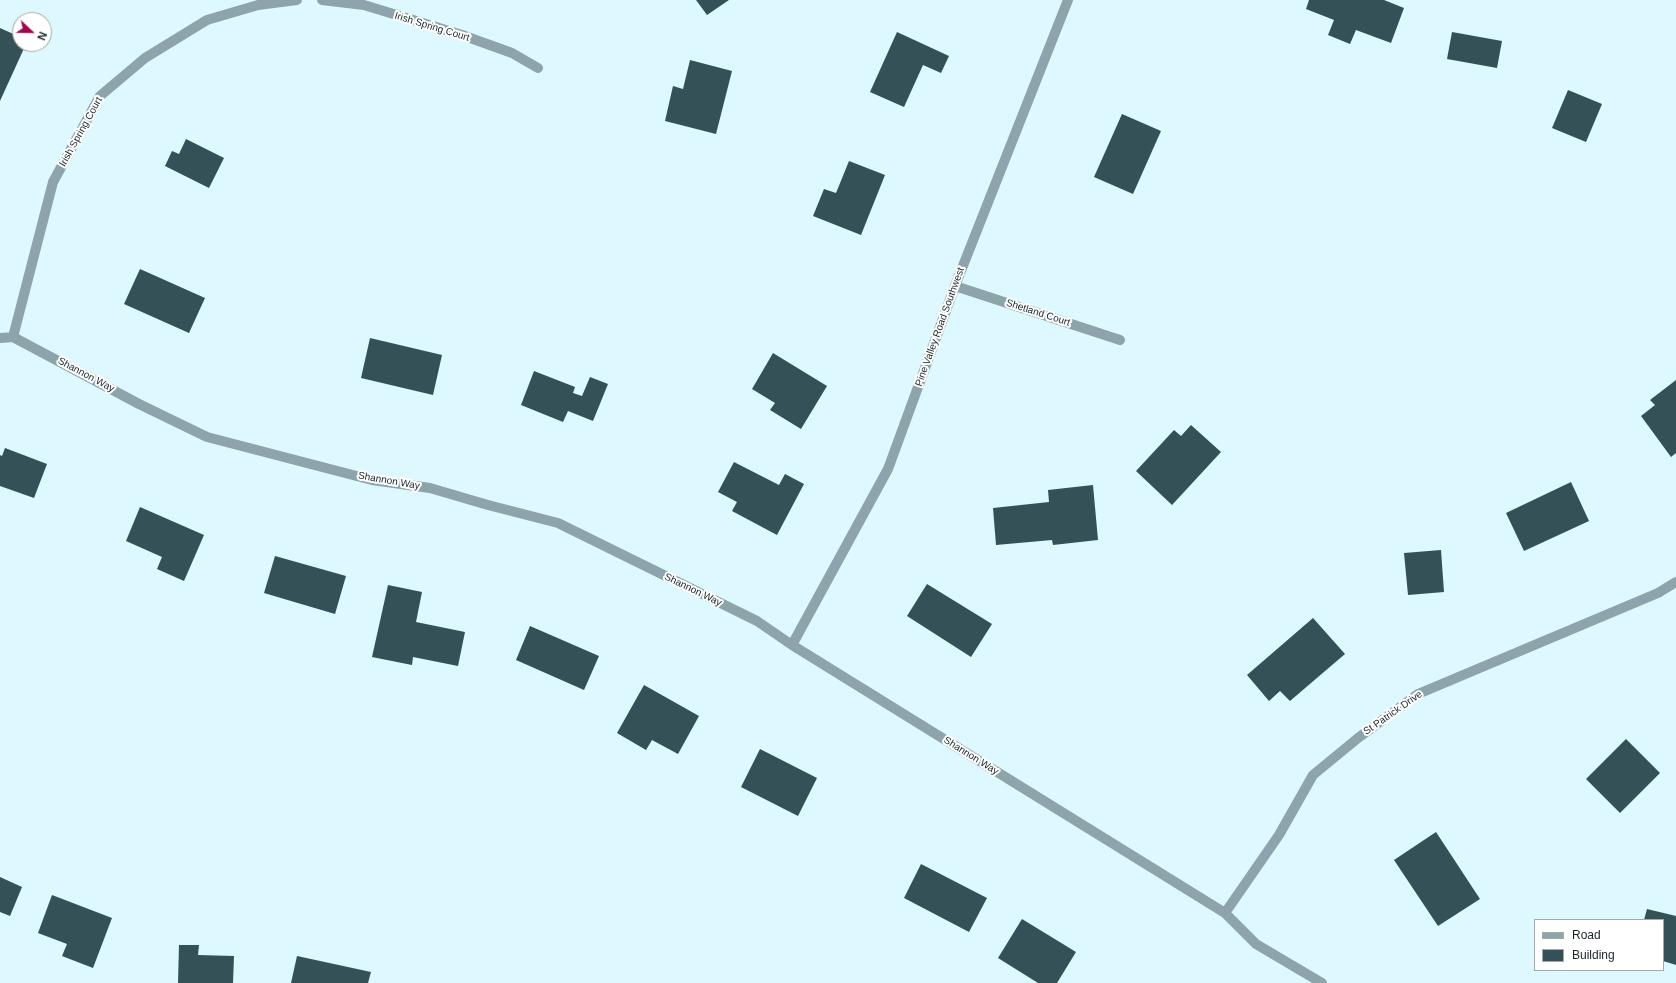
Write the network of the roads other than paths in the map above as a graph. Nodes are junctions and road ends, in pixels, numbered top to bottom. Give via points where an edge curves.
1 (297, 0) edge
2 (322, 0) edge
3 (1068, 0) edge
4 (538, 68) dead end
5 (955, 286) junction
6 (13, 336) junction
7 (0, 338) edge
8 (1120, 340) dead end
9 (1676, 582) edge
10 (792, 645) junction
11 (1224, 914) junction
12 (1322, 983) edge

1 - 6 street, Irish Spring Court via 258,5 207,20 145,58 100,96 53,182
2 - 4 street, Irish Spring Court via 364,6 462,35 512,53
3 - 5 street, Pine Valley Road Southwest
5 - 8 street, Shetland Court
5 - 10 street, Pine Valley Road Southwest via 888,469
6 - 7 street
6 - 10 street, Shannon Way via 206,437 372,480 430,488 488,506 558,523 757,622
9 - 11 street, St Patrick Drive via 1658,593 1418,694 1358,738 1313,776 1279,835
10 - 11 street, Shannon Way
11 - 12 street, Shannon Way via 1256,944

